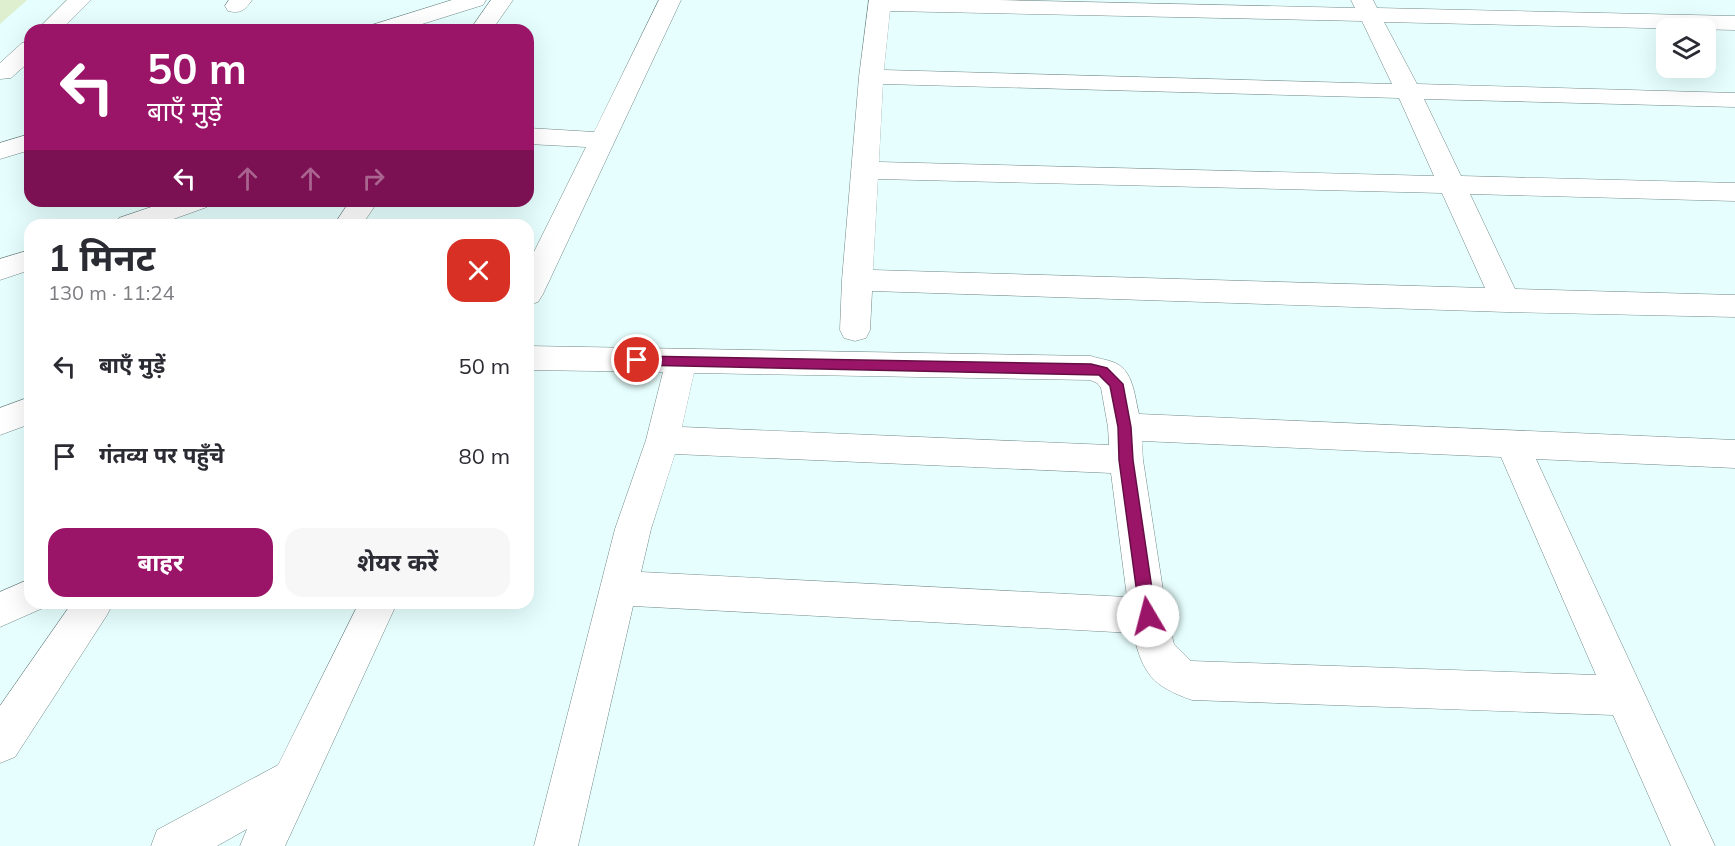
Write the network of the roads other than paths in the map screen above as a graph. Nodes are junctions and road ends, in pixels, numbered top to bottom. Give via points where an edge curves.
1 (80, 0) edge
2 (475, 0) edge
3 (502, 0) edge
4 (670, 0) edge
5 (880, 2) edge
6 (1366, 7) edge
7 (1735, 23) edge
8 (54, 24) edge
9 (399, 24) edge
10 (485, 24) edge
11 (24, 54) edge
12 (3, 73) dead end
13 (871, 77) junction
14 (1409, 93) junction
15 (1735, 100) edge
16 (534, 136) edge
17 (603, 140) junction
18 (24, 144) edge
19 (0, 151) edge
20 (865, 170) junction
21 (1450, 185) junction
22 (1735, 192) edge
23 (180, 207) edge
24 (146, 219) edge
25 (24, 262) edge
26 (0, 270) edge
27 (857, 280) junction
28 (534, 282) edge
29 (1506, 301) junction
30 (1735, 306) edge
31 (855, 330) dead end
32 (534, 358) edge
33 (681, 361) junction
34 (24, 412) edge
35 (0, 422) edge
36 (663, 440) junction
37 (1125, 443) junction
38 (1512, 444) junction
39 (1735, 454) edge
40 (619, 588) junction
41 (24, 599) edge
42 (90, 609) edge
43 (375, 609) edge
44 (0, 610) edge
45 (1148, 616) junction
46 (1626, 696) junction
47 (0, 742) edge
48 (292, 781) junction
49 (173, 846) edge
50 (262, 846) edge
51 (556, 846) edge
52 (1693, 846) edge

1 - 8 street
2 - 9 street
3 - 10 street
4 - 17 street
5 - 6 street
5 - 13 street
6 - 7 street
6 - 14 street
11 - 12 street
13 - 14 street
13 - 20 street
14 - 15 street
14 - 21 street
16 - 17 street
17 - 28 street
18 - 19 street
20 - 21 street
20 - 27 street
21 - 22 street
21 - 29 street
23 - 24 street
25 - 26 street
27 - 29 street
27 - 31 street
29 - 30 street
32 - 33 street
33 - 36 street
33 - 37 street via 1091,369 1108,374 1116,384
34 - 35 street
36 - 37 street
36 - 40 street via 640,505
37 - 38 street
37 - 45 street
38 - 39 street
38 - 46 street
40 - 45 street
40 - 51 street
41 - 44 street
42 - 47 street
43 - 48 street
45 - 46 street via 1157,652 1178,676 1192,681
46 - 52 street
48 - 49 street
48 - 50 street

